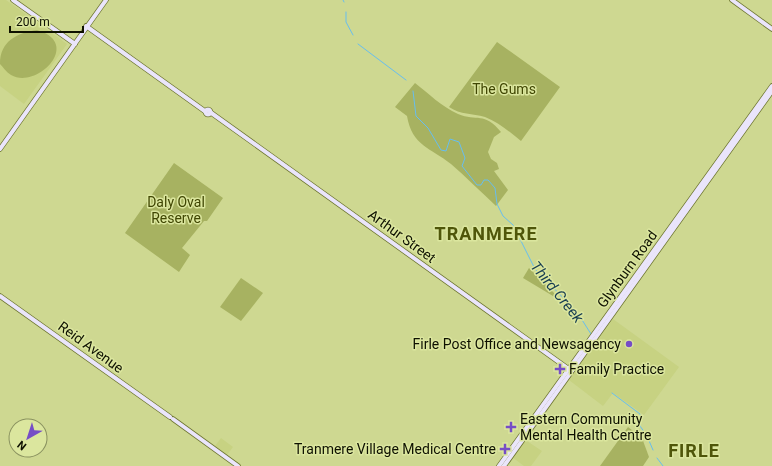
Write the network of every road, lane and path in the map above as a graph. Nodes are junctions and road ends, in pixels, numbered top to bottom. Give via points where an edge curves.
1 (13, 0) edge
2 (103, 0) edge
3 (106, 0) edge
4 (732, 0) edge
5 (86, 26) junction
6 (772, 29) edge
7 (74, 43) junction
8 (772, 86) edge
9 (772, 91) edge
10 (766, 97) junction
11 (0, 145) edge
12 (0, 149) edge
13 (0, 296) edge
14 (562, 364) junction
15 (572, 364) junction
16 (570, 370) junction
17 (535, 422) junction
18 (527, 427) junction
19 (238, 466) edge
20 (499, 466) edge
21 (504, 466) edge

1 - 7 main road
2 - 5 main road
3 - 5 main road
4 - 6 main road
5 - 7 main road
5 - 14 main road, Arthur Street
7 - 11 main road
7 - 12 main road
8 - 10 main road, Glynburn Road
9 - 10 main road, Glynburn Road
10 - 15 main road, Glynburn Road
10 - 16 main road, Glynburn Road
13 - 19 main road, Reid Avenue
14 - 15 main road
14 - 16 main road, Arthur Street
15 - 16 main road, Glynburn Road
16 - 17 main road, Glynburn Road
16 - 18 main road, Glynburn Road
17 - 18 main road
17 - 21 main road, Glynburn Road
18 - 20 main road, Glynburn Road

